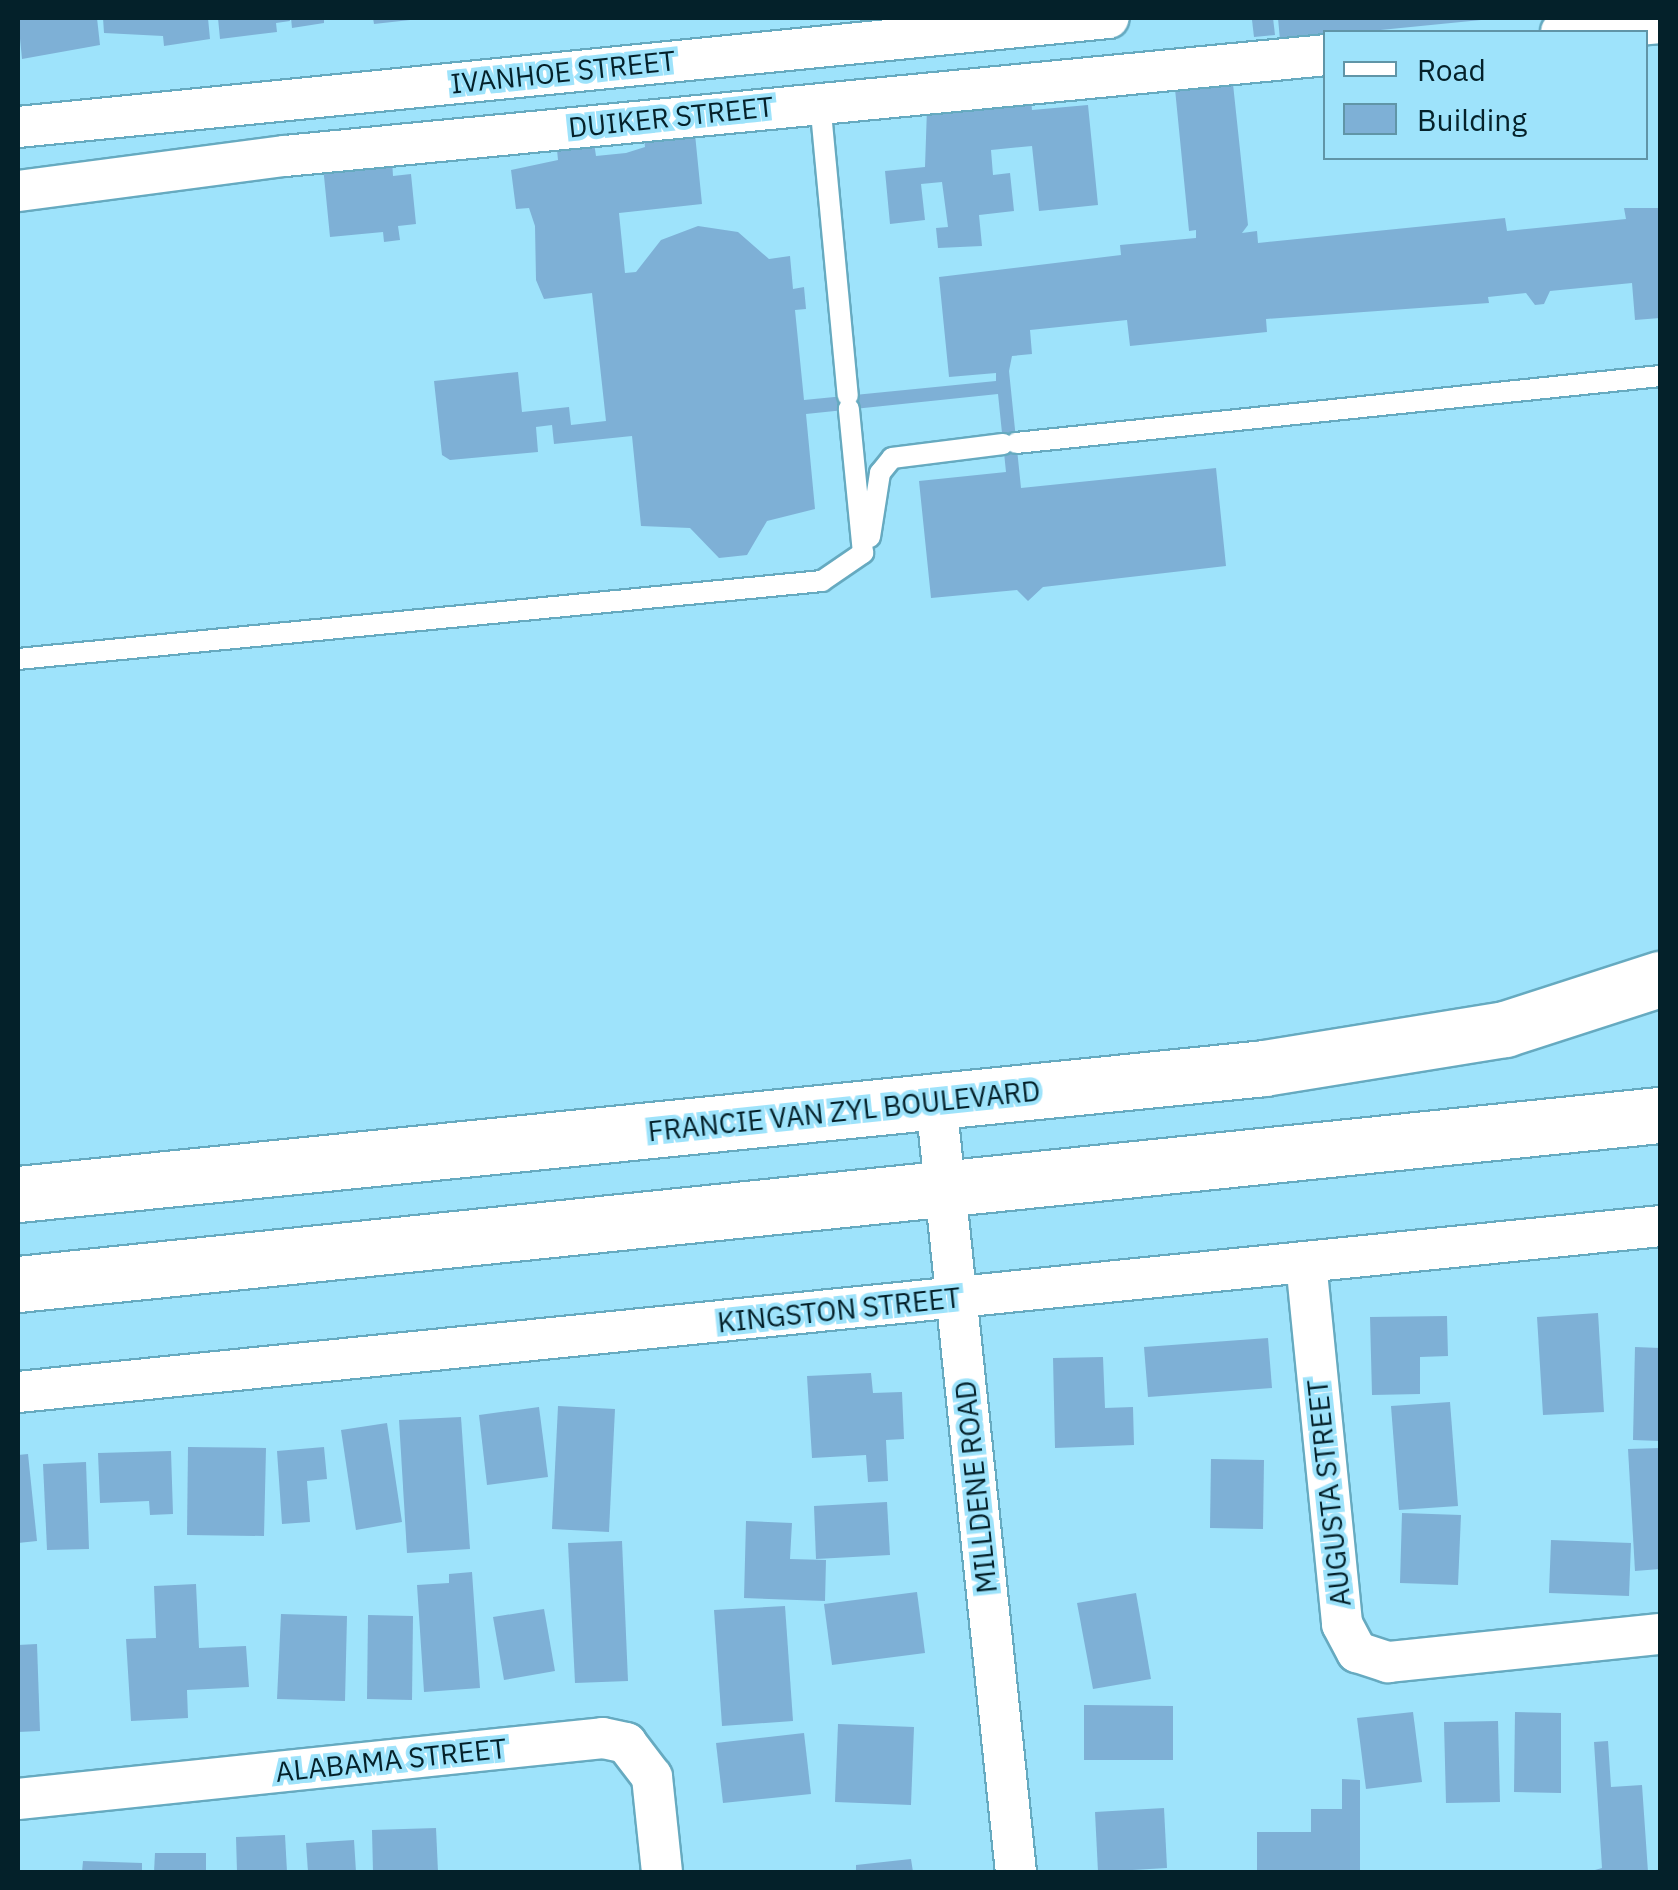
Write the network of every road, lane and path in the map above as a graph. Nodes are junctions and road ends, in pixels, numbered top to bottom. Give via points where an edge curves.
1 (1109, 18) edge
2 (1660, 23) edge
3 (1582, 30) edge
4 (832, 31) edge
5 (1323, 55) edge
6 (820, 102) junction
7 (18, 126) edge
8 (18, 191) edge
9 (1660, 376) edge
10 (863, 553) junction
11 (18, 659) edge
12 (1660, 979) edge
13 (1660, 1013) edge
14 (1264, 1068) junction
15 (936, 1100) junction
16 (1660, 1116) edge
17 (944, 1188) junction
18 (18, 1194) edge
19 (1660, 1226) edge
20 (1306, 1262) junction
21 (18, 1284) edge
22 (957, 1298) junction
23 (18, 1392) edge
24 (1660, 1634) edge
25 (18, 1798) edge
26 (662, 1872) edge
27 (1016, 1872) edge

1 - 4 street, IVANHOE STREET
2 - 3 street
4 - 7 street, IVANHOE STREET
5 - 6 street, DUIKER STREET
6 - 8 street, DUIKER STREET via 285,156
6 - 10 lane
9 - 10 lane via 892,458 880,473
10 - 11 lane via 822,580
12 - 14 main road, FRANCIE VAN ZYL BOULEVARD via 1505,1029
13 - 14 main road via 1550,1044 1418,1066
14 - 15 main road, FRANCIE VAN ZYL BOULEVARD
15 - 17 street, MILLDENE ROAD
15 - 18 main road, FRANCIE VAN ZYL BOULEVARD
16 - 17 main road
17 - 21 main road
17 - 22 street, MILLDENE ROAD
19 - 20 street, KINGSTON STREET
20 - 22 street, KINGSTON STREET
20 - 24 street, AUGUSTA STREET via 1342,1624 1357,1652 1388,1662
22 - 23 street, KINGSTON STREET
22 - 27 street, MILLDENE ROAD
25 - 26 street, ALABAMA STREET via 603,1738 626,1743 652,1778

